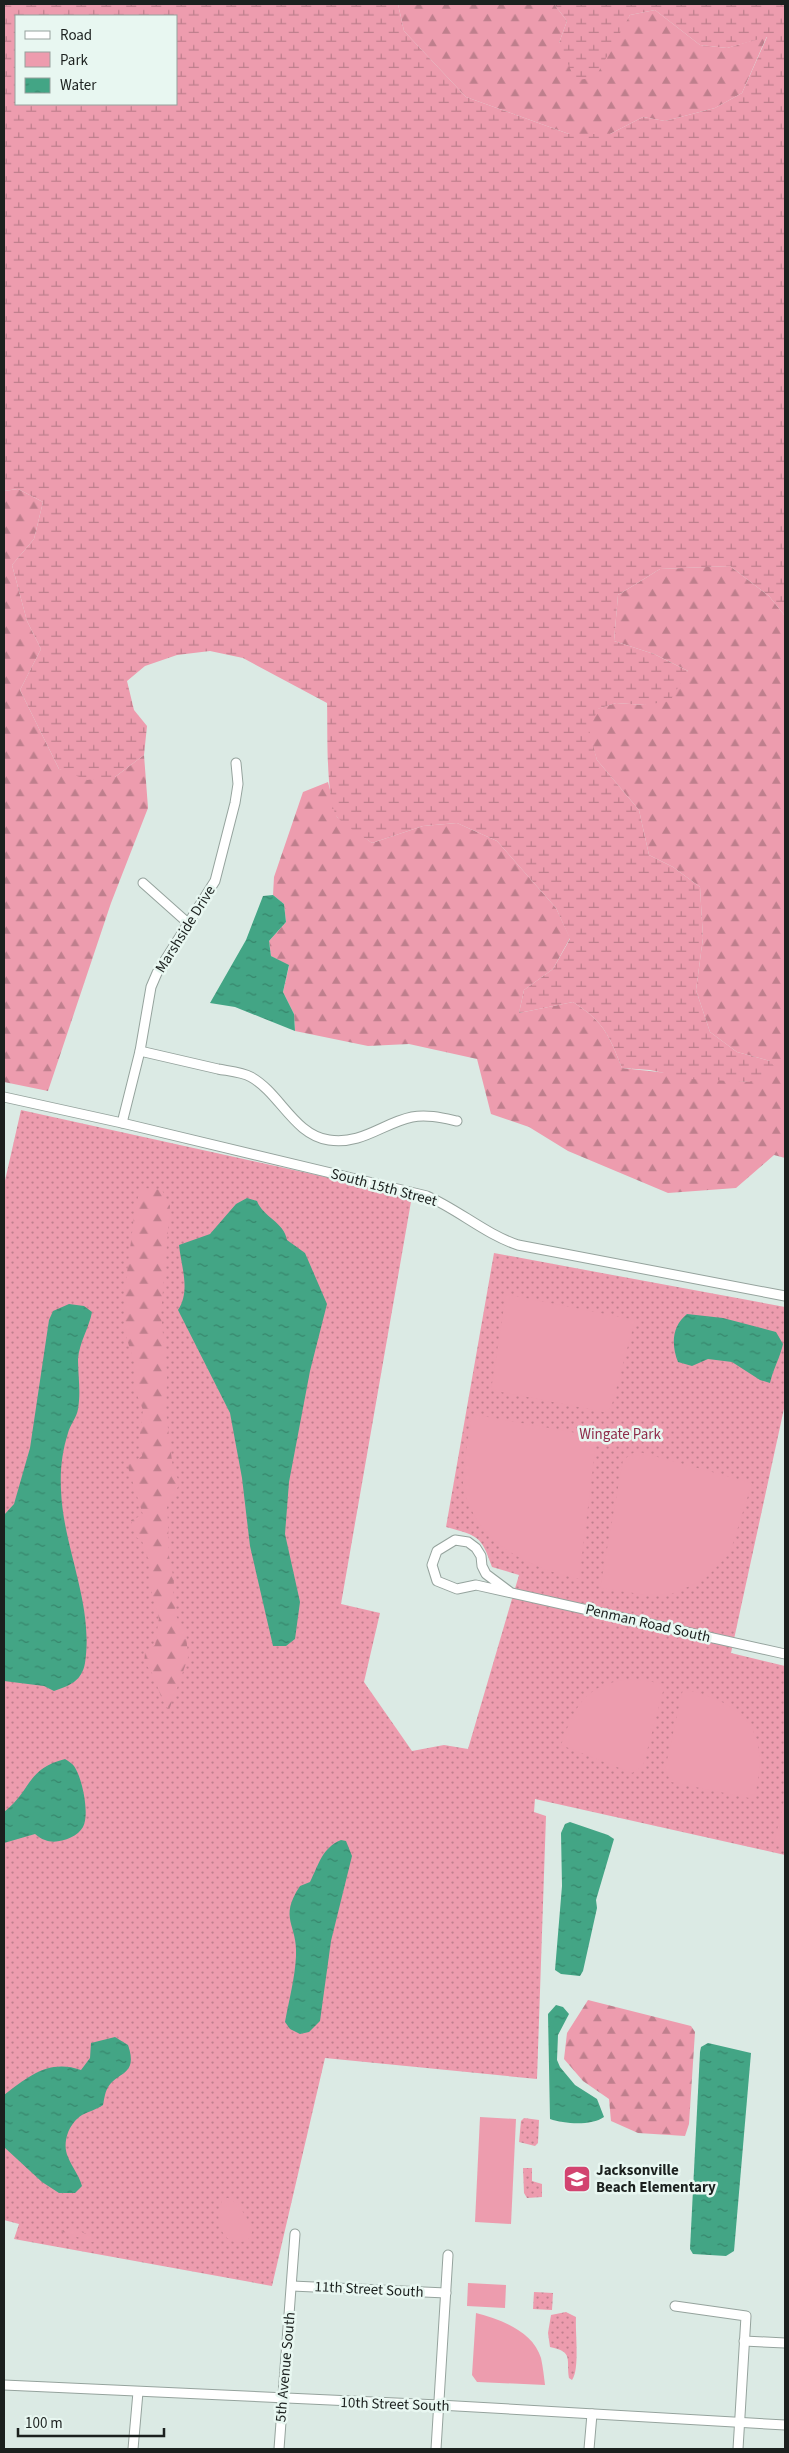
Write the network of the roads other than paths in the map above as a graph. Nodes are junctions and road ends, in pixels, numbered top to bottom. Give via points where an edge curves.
1 (236, 763) dead end
2 (143, 883) dead end
3 (188, 924) junction
4 (140, 1051) junction
5 (4, 1097) edge
6 (457, 1121) dead end
7 (122, 1123) junction
8 (785, 1296) edge
9 (482, 1566) junction
10 (466, 1588) junction
11 (510, 1592) junction
12 (785, 1654) edge
13 (295, 2234) dead end
14 (448, 2255) dead end
15 (292, 2286) junction
16 (446, 2293) junction
17 (675, 2306) dead end
18 (744, 2342) junction
19 (785, 2343) edge
20 (4, 2385) edge
21 (138, 2392) junction
22 (282, 2399) junction
23 (439, 2405) junction
24 (592, 2414) junction
25 (740, 2423) junction
26 (785, 2425) edge
27 (133, 2449) edge
28 (279, 2449) edge
29 (436, 2449) edge
30 (589, 2449) edge
31 (738, 2449) edge

1 - 3 street, Marshside Drive via 238,784 222,860 215,881
2 - 3 street
3 - 4 street, Marshside Drive via 151,987
4 - 6 street via 249,1076 273,1094 306,1130 329,1140 349,1141 413,1117
4 - 7 street, Marshside Drive
5 - 7 street, South 15th Street
7 - 8 street, South 15th Street via 427,1196 460,1212 498,1238 518,1245
9 - 10 street via 474,1582
9 - 10 street, Penman Road South via 481,1556 468,1542 455,1540 437,1551 432,1565 437,1581 457,1589
9 - 11 street, Penman Road South via 490,1579
10 - 11 street, Penman Road South via 476,1585
11 - 12 street, Penman Road South
13 - 15 street, 5th Avenue South
14 - 16 street
15 - 16 street, 11th Street South
15 - 22 street, 5th Avenue South
16 - 23 street
17 - 18 street via 746,2316
18 - 19 street
18 - 25 street
20 - 21 street, 10th Street South
21 - 22 street, 10th Street South
21 - 27 street
22 - 23 street, 10th Street South
22 - 28 street, 5th Avenue South
23 - 24 street, 10th Street South
23 - 29 street
24 - 25 street, 10th Street South
24 - 30 street
25 - 26 street, 10th Street South
25 - 31 street

